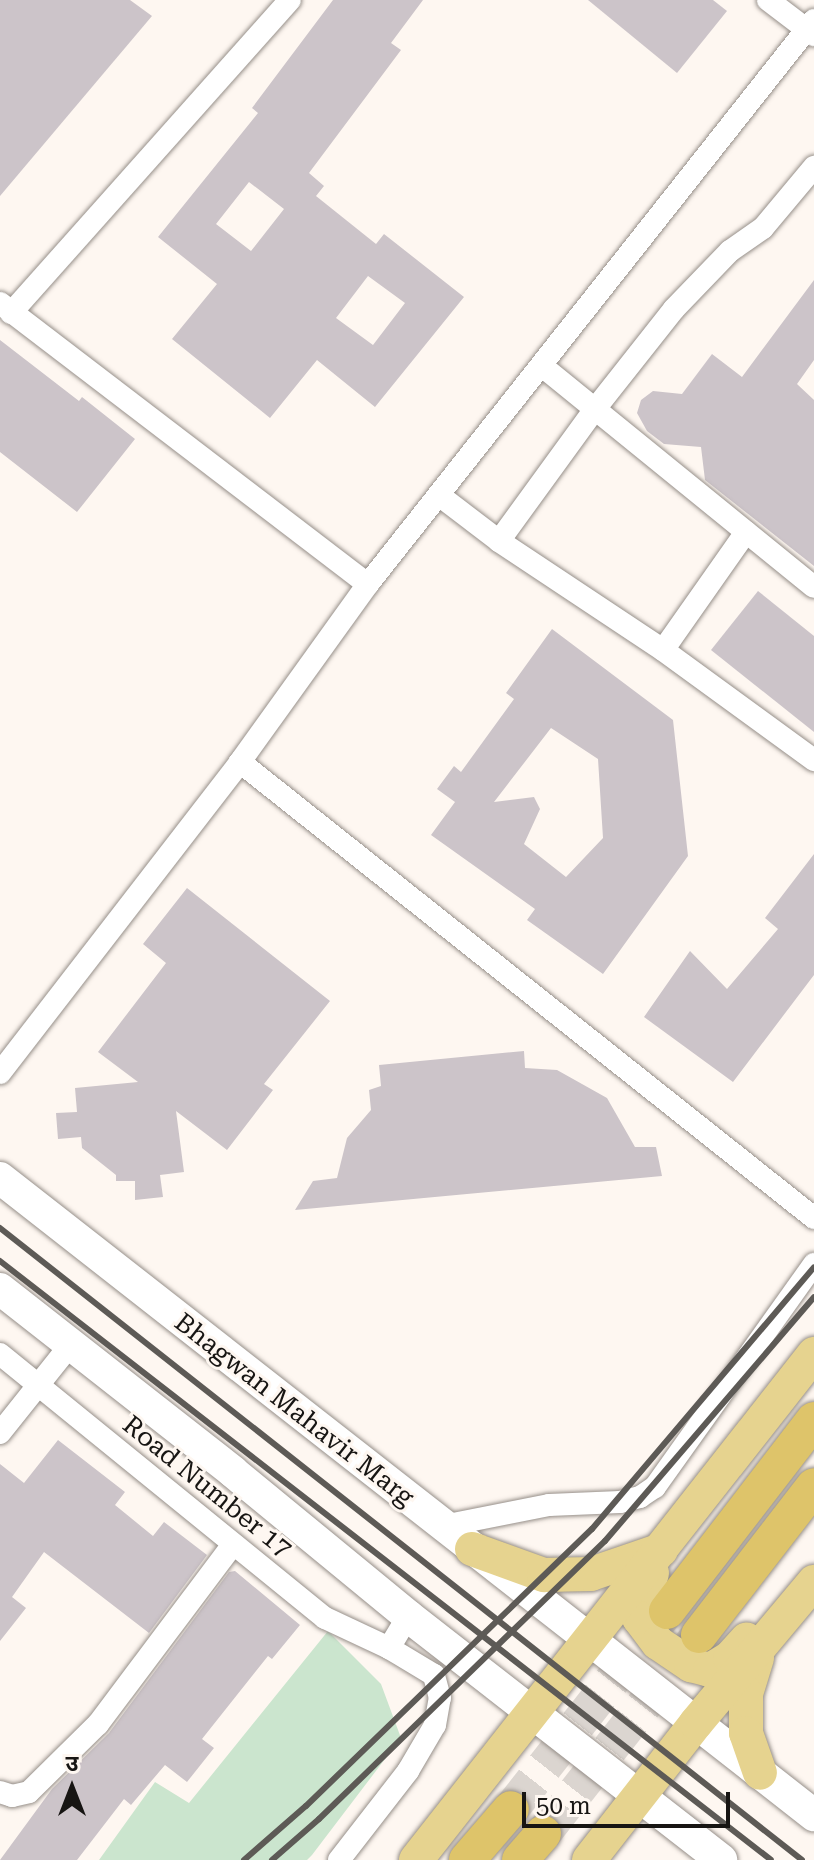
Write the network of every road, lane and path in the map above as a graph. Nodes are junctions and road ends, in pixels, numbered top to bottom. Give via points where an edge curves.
1 (290, 0) edge
2 (768, 0) edge
3 (811, 28) edge
4 (814, 167) edge
5 (5, 308) edge
6 (542, 366) junction
7 (595, 409) junction
8 (440, 496) junction
9 (746, 532) junction
10 (499, 541) junction
11 (368, 584) junction
12 (814, 587) edge
13 (663, 650) junction
14 (814, 760) edge
15 (240, 762) junction
16 (0, 1073) edge
17 (0, 1178) edge
18 (814, 1218) edge
19 (814, 1264) edge
20 (0, 1289) edge
21 (71, 1344) junction
22 (0, 1354) edge
23 (814, 1354) edge
24 (37, 1387) junction
25 (814, 1420) edge
26 (0, 1433) edge
27 (814, 1486) edge
28 (443, 1526) junction
29 (233, 1544) junction
30 (472, 1549) junction
31 (661, 1550) junction
32 (814, 1556) edge
33 (814, 1582) edge
34 (667, 1611) tunnel mouth
35 (408, 1616) junction
36 (699, 1635) tunnel mouth
37 (589, 1640) junction
38 (389, 1648) junction
39 (760, 1650) junction
40 (533, 1711) junction
41 (696, 1723) junction
42 (760, 1773) junction
43 (0, 1792) edge
44 (640, 1796) junction
45 (511, 1809) tunnel mouth
46 (814, 1815) edge
47 (339, 1860) edge
48 (416, 1860) edge
49 (467, 1860) edge
50 (589, 1860) edge
51 (721, 1860) edge

1 - 5 street
2 - 3 street
3 - 6 street
4 - 7 street via 763,228 730,251 674,309
5 - 11 street
6 - 7 street
6 - 8 street
7 - 9 street
7 - 10 street
8 - 10 street
8 - 11 street
9 - 12 street
9 - 13 street
10 - 13 street
11 - 15 street
13 - 14 street
15 - 16 street
15 - 18 street
17 - 28 main road, Bhagwan Mahavir Marg
19 - 28 street via 655,1487 620,1502 549,1505
20 - 21 main road
21 - 24 street
21 - 35 main road
22 - 24 street, Road Number 17
23 - 31 main road
24 - 26 street
24 - 29 street, Road Number 17
25 - 34 highway
27 - 36 highway
28 - 30 main road, Bhagwan Mahavir Marg
29 - 38 street, Road Number 17 via 325,1618
29 - 43 street via 98,1724 29,1792
30 - 31 main road via 544,1575 591,1574
30 - 37 main road, Bhagwan Mahavir Marg
31 - 32 main road via 639,1609 642,1626 691,1665 710,1670 730,1658
31 - 37 main road
33 - 39 main road
35 - 38 street
35 - 40 main road
37 - 40 main road
37 - 41 main road, Bhagwan Mahavir Marg
38 - 47 street, Road Number 17 via 434,1675 439,1708 427,1743
39 - 41 main road
39 - 42 main road via 746,1693 746,1733
40 - 44 main road
40 - 48 main road
41 - 42 main road, Bhagwan Mahavir Marg
41 - 44 main road
42 - 46 main road, Bhagwan Mahavir Marg
44 - 50 main road
44 - 51 main road
45 - 49 highway

